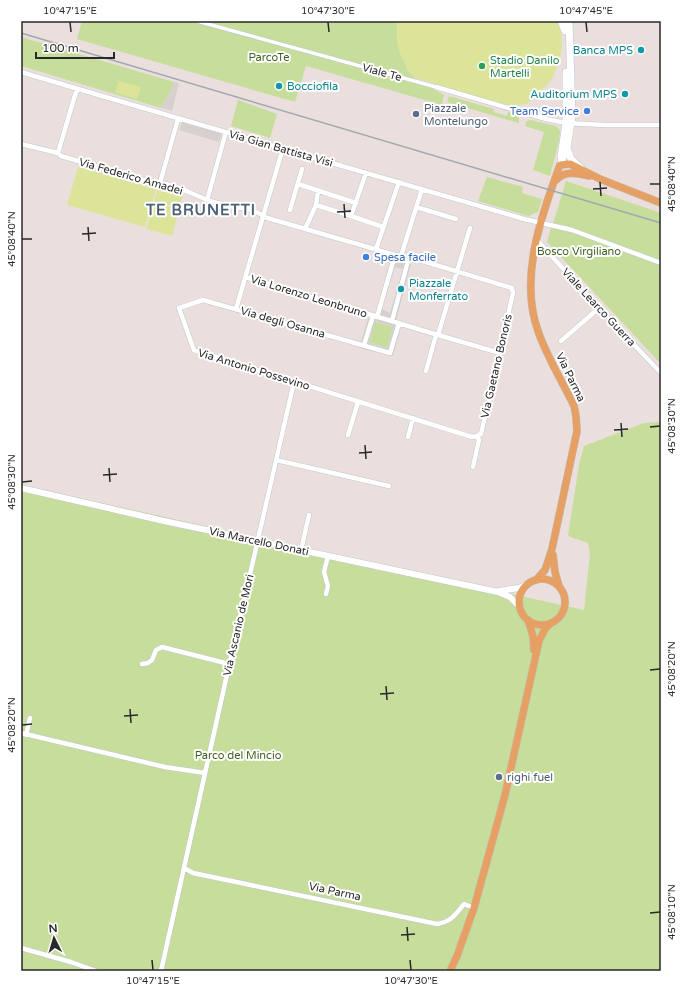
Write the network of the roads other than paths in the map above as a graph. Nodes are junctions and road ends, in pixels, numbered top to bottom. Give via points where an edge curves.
1 (197, 21) edge
2 (562, 21) edge
3 (566, 21) edge
4 (569, 21) edge
5 (566, 31) junction
6 (21, 72) edge
7 (436, 87) joint
8 (78, 89) junction
9 (178, 119) junction
10 (569, 124) junction
11 (661, 125) edge
12 (226, 132) junction
13 (21, 144) edge
14 (283, 148) junction
15 (567, 148) junction
16 (58, 154) junction
17 (560, 165) junction
18 (302, 169) dead end
19 (366, 173) junction
20 (571, 173) junction
21 (600, 179) junction
22 (399, 182) junction
23 (160, 183) junction
24 (553, 183) junction
25 (298, 184) junction
26 (422, 189) junction
27 (318, 191) junction
28 (207, 200) junction
29 (356, 202) junction
30 (661, 203) edge
31 (316, 205) junction
32 (416, 207) junction
33 (290, 210) dead end
34 (351, 216) junction
35 (264, 217) junction
36 (456, 219) dead end
37 (541, 223) junction
38 (383, 227) junction
39 (470, 228) dead end
40 (304, 229) junction
41 (537, 240) junction
42 (376, 249) junction
43 (395, 255) junction
44 (401, 256) junction
45 (409, 257) junction
46 (661, 263) edge
47 (456, 272) junction
48 (245, 277) junction
49 (513, 293) joint
50 (202, 300) joint
51 (598, 308) junction
52 (236, 309) junction
53 (375, 316) junction
54 (392, 321) junction
55 (399, 323) junction
56 (437, 335) junction
57 (561, 341) dead end
58 (364, 345) junction
59 (500, 353) junction
60 (426, 371) dead end
61 (661, 373) edge
62 (294, 382) junction
63 (358, 402) junction
64 (413, 418) junction
65 (348, 435) dead end
66 (477, 436) junction
67 (408, 437) dead end
68 (276, 460) junction
69 (473, 467) dead end
70 (389, 486) dead end
71 (21, 488) edge
72 (310, 515) dead end
73 (258, 541) junction
74 (552, 548) junction
75 (301, 550) junction
76 (328, 556) junction
77 (533, 582) junction
78 (560, 588) junction
79 (498, 592) junction
80 (326, 594) dead end
81 (520, 607) junction
82 (528, 620) junction
83 (551, 623) junction
84 (534, 658) junction
85 (142, 664) dead end
86 (229, 664) junction
87 (30, 718) dead end
88 (24, 734) edge
89 (204, 773) junction
90 (184, 868) junction
91 (474, 908) junction
92 (21, 948) edge
93 (96, 971) edge
94 (161, 971) edge
95 (450, 971) edge

1 - 7 street, Viale Te
2 - 5 main road
3 - 5 main road
4 - 10 main road via 572,104
5 - 10 main road
6 - 8 street, Via Gian Battista Visi
7 - 10 street, Viale Te
8 - 9 street, Via Gian Battista Visi
8 - 16 street
9 - 12 street, Via Gian Battista Visi
9 - 23 street
10 - 11 street, Viale Te
10 - 15 main road
10 - 17 main road
12 - 14 street, Via Gian Battista Visi
12 - 28 street
13 - 16 street, Via Federico Amadei
14 - 19 street, Via Gian Battista Visi
14 - 35 street
15 - 17 main road
15 - 21 main road via 573,162
16 - 23 street, Via Federico Amadei
17 - 20 main road
17 - 21 main road via 570,164
17 - 24 main road, Via Parma
18 - 25 street
19 - 22 street, Via Gian Battista Visi
19 - 29 street
20 - 21 main road
20 - 24 main road via 559,177
21 - 30 main road
22 - 26 street, Via Gian Battista Visi
22 - 38 street
23 - 28 street, Via Federico Amadei
24 - 37 main road, Via Parma
25 - 27 street
25 - 33 street
26 - 32 street
26 - 37 street, Via Gian Battista Visi
27 - 29 street
27 - 31 street
28 - 35 street, Via Federico Amadei via 243,208
29 - 34 street
31 - 34 street
31 - 40 street
32 - 36 street
32 - 44 street
34 - 38 street
35 - 40 street, Via Federico Amadei
35 - 48 street
37 - 41 main road, Via Parma
37 - 46 street, Via Gian Battista Visi via 572,230
38 - 42 street
39 - 47 street
40 - 42 street, Via Federico Amadei
41 - 51 street, Viale Learco Guerra
41 - 74 main road, Via Parma via 530,278 533,314 541,340 574,406 577,422 576,440
42 - 43 street, Via Federico Amadei
43 - 44 street, Via Federico Amadei
43 - 53 street
44 - 45 street, Via Federico Amadei
45 - 47 street, Via Federico Amadei
45 - 54 street
47 - 49 street, Via Federico Amadei via 505,285 512,288
47 - 56 street
48 - 52 street
48 - 53 street, Via Lorenzo Leonbruno
49 - 59 street, Via Gaetano Bonoris
50 - 52 street, Via degli Osanna
50 - 62 street, Via Antonio Possevino via 179,308 194,350
51 - 57 street
51 - 61 street, Viale Learco Guerra
52 - 58 street, Via degli Osanna
53 - 54 street, Via Lorenzo Leonbruno
53 - 58 street
54 - 55 street, Via Lorenzo Leonbruno
55 - 56 street, Via Lorenzo Leonbruno
55 - 58 street, Via degli Osanna via 390,353
56 - 59 street, Via Lorenzo Leonbruno
56 - 60 street
59 - 66 street, Via Gaetano Bonoris via 481,434
62 - 63 street, Via Antonio Possevino
62 - 68 street, Via Ascanio de Mori
63 - 64 street, Via Antonio Possevino
63 - 65 street
64 - 66 street, Via Antonio Possevino via 472,437
64 - 67 street
66 - 69 street
68 - 70 street
68 - 73 street, Via Ascanio de Mori
71 - 73 street, Via Marcello Donati
72 - 75 street
73 - 75 street, Via Marcello Donati
73 - 86 street, Via Ascanio de Mori
74 - 77 main road, Via Parma via 545,570
74 - 78 main road, Via Parma via 554,572
75 - 76 street, Via Marcello Donati
76 - 79 street, Via Marcello Donati
76 - 80 street via 324,572 328,586
77 - 78 main road via 549,581
77 - 79 street, Via Marcello Donati
77 - 81 main road via 522,593
78 - 83 main road via 565,599 564,608 560,616
79 - 81 street, Via Marcello Donati via 510,597
81 - 82 main road
82 - 83 main road via 543,625
82 - 84 main road via 533,636
83 - 84 main road via 541,636
84 - 91 main road via 505,795
85 - 86 street via 148,664 156,650 162,647
86 - 89 street, Via Ascanio de Mori
87 - 88 street
88 - 89 street via 165,767
89 - 90 street, Via Ascanio de Mori
90 - 91 street, Via Parma via 193,873 437,924 446,923 464,904
90 - 94 street, Via Ascanio de Mori
91 - 95 main road
92 - 93 street

